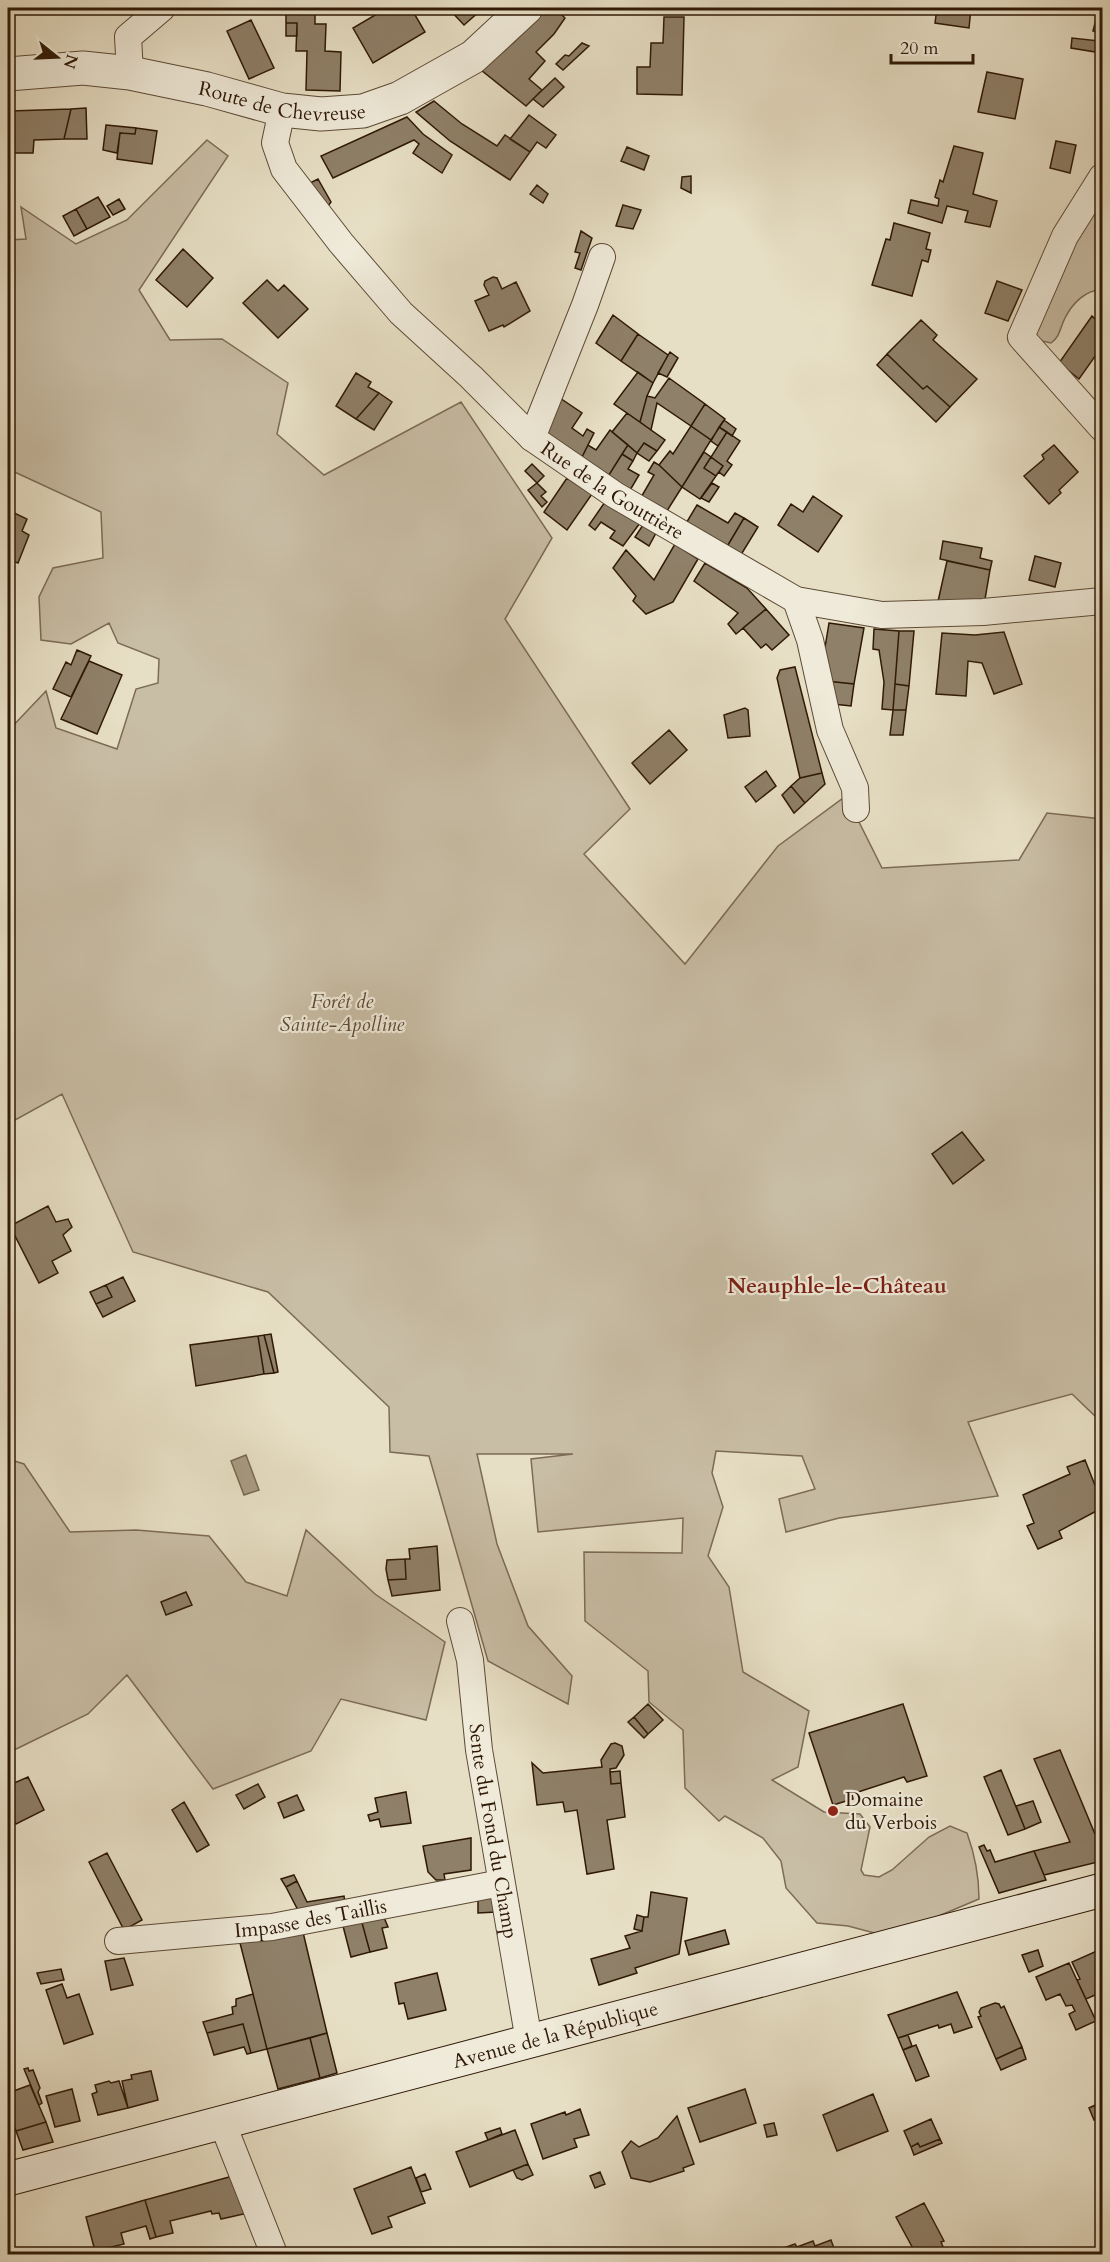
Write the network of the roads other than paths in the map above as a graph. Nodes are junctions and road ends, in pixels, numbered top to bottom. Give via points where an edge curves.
1 (162, 8) edge
2 (526, 8) edge
3 (130, 73) junction
4 (8, 74) edge
5 (282, 110) junction
6 (1102, 177) edge
7 (602, 257) dead end
8 (1102, 428) edge
9 (532, 438) junction
10 (796, 600) junction
11 (1102, 601) edge
12 (856, 809) dead end
13 (459, 1621) dead end
14 (501, 1883) junction
15 (1102, 1890) edge
16 (118, 1941) dead end
17 (529, 2041) junction
18 (222, 2122) junction
19 (8, 2179) edge
20 (274, 2254) edge

1 - 3 street via 128,37
2 - 5 main road, Route de Chevreuse via 473,57 400,98 363,111 321,114
3 - 4 main road, Route de Chevreuse via 83,68
3 - 5 main road, Route de Chevreuse
5 - 9 street, Rue de la Gouttière via 275,143 284,168 305,196 401,313
6 - 8 street via 1065,236 1021,337
7 - 9 street
9 - 10 street, Rue de la Gouttière via 615,495
10 - 11 street, Rue de la Gouttière via 882,615 983,612
10 - 12 street via 810,640 830,730 855,788
13 - 14 street, Sente du Fond du Champ via 470,1660 479,1750
14 - 16 street, Impasse des Taillis via 272,1927
14 - 17 street, Sente du Fond du Champ
15 - 17 main road, Avenue de la République
17 - 18 main road, Avenue de la République
18 - 19 main road, Avenue de la République
18 - 20 street

